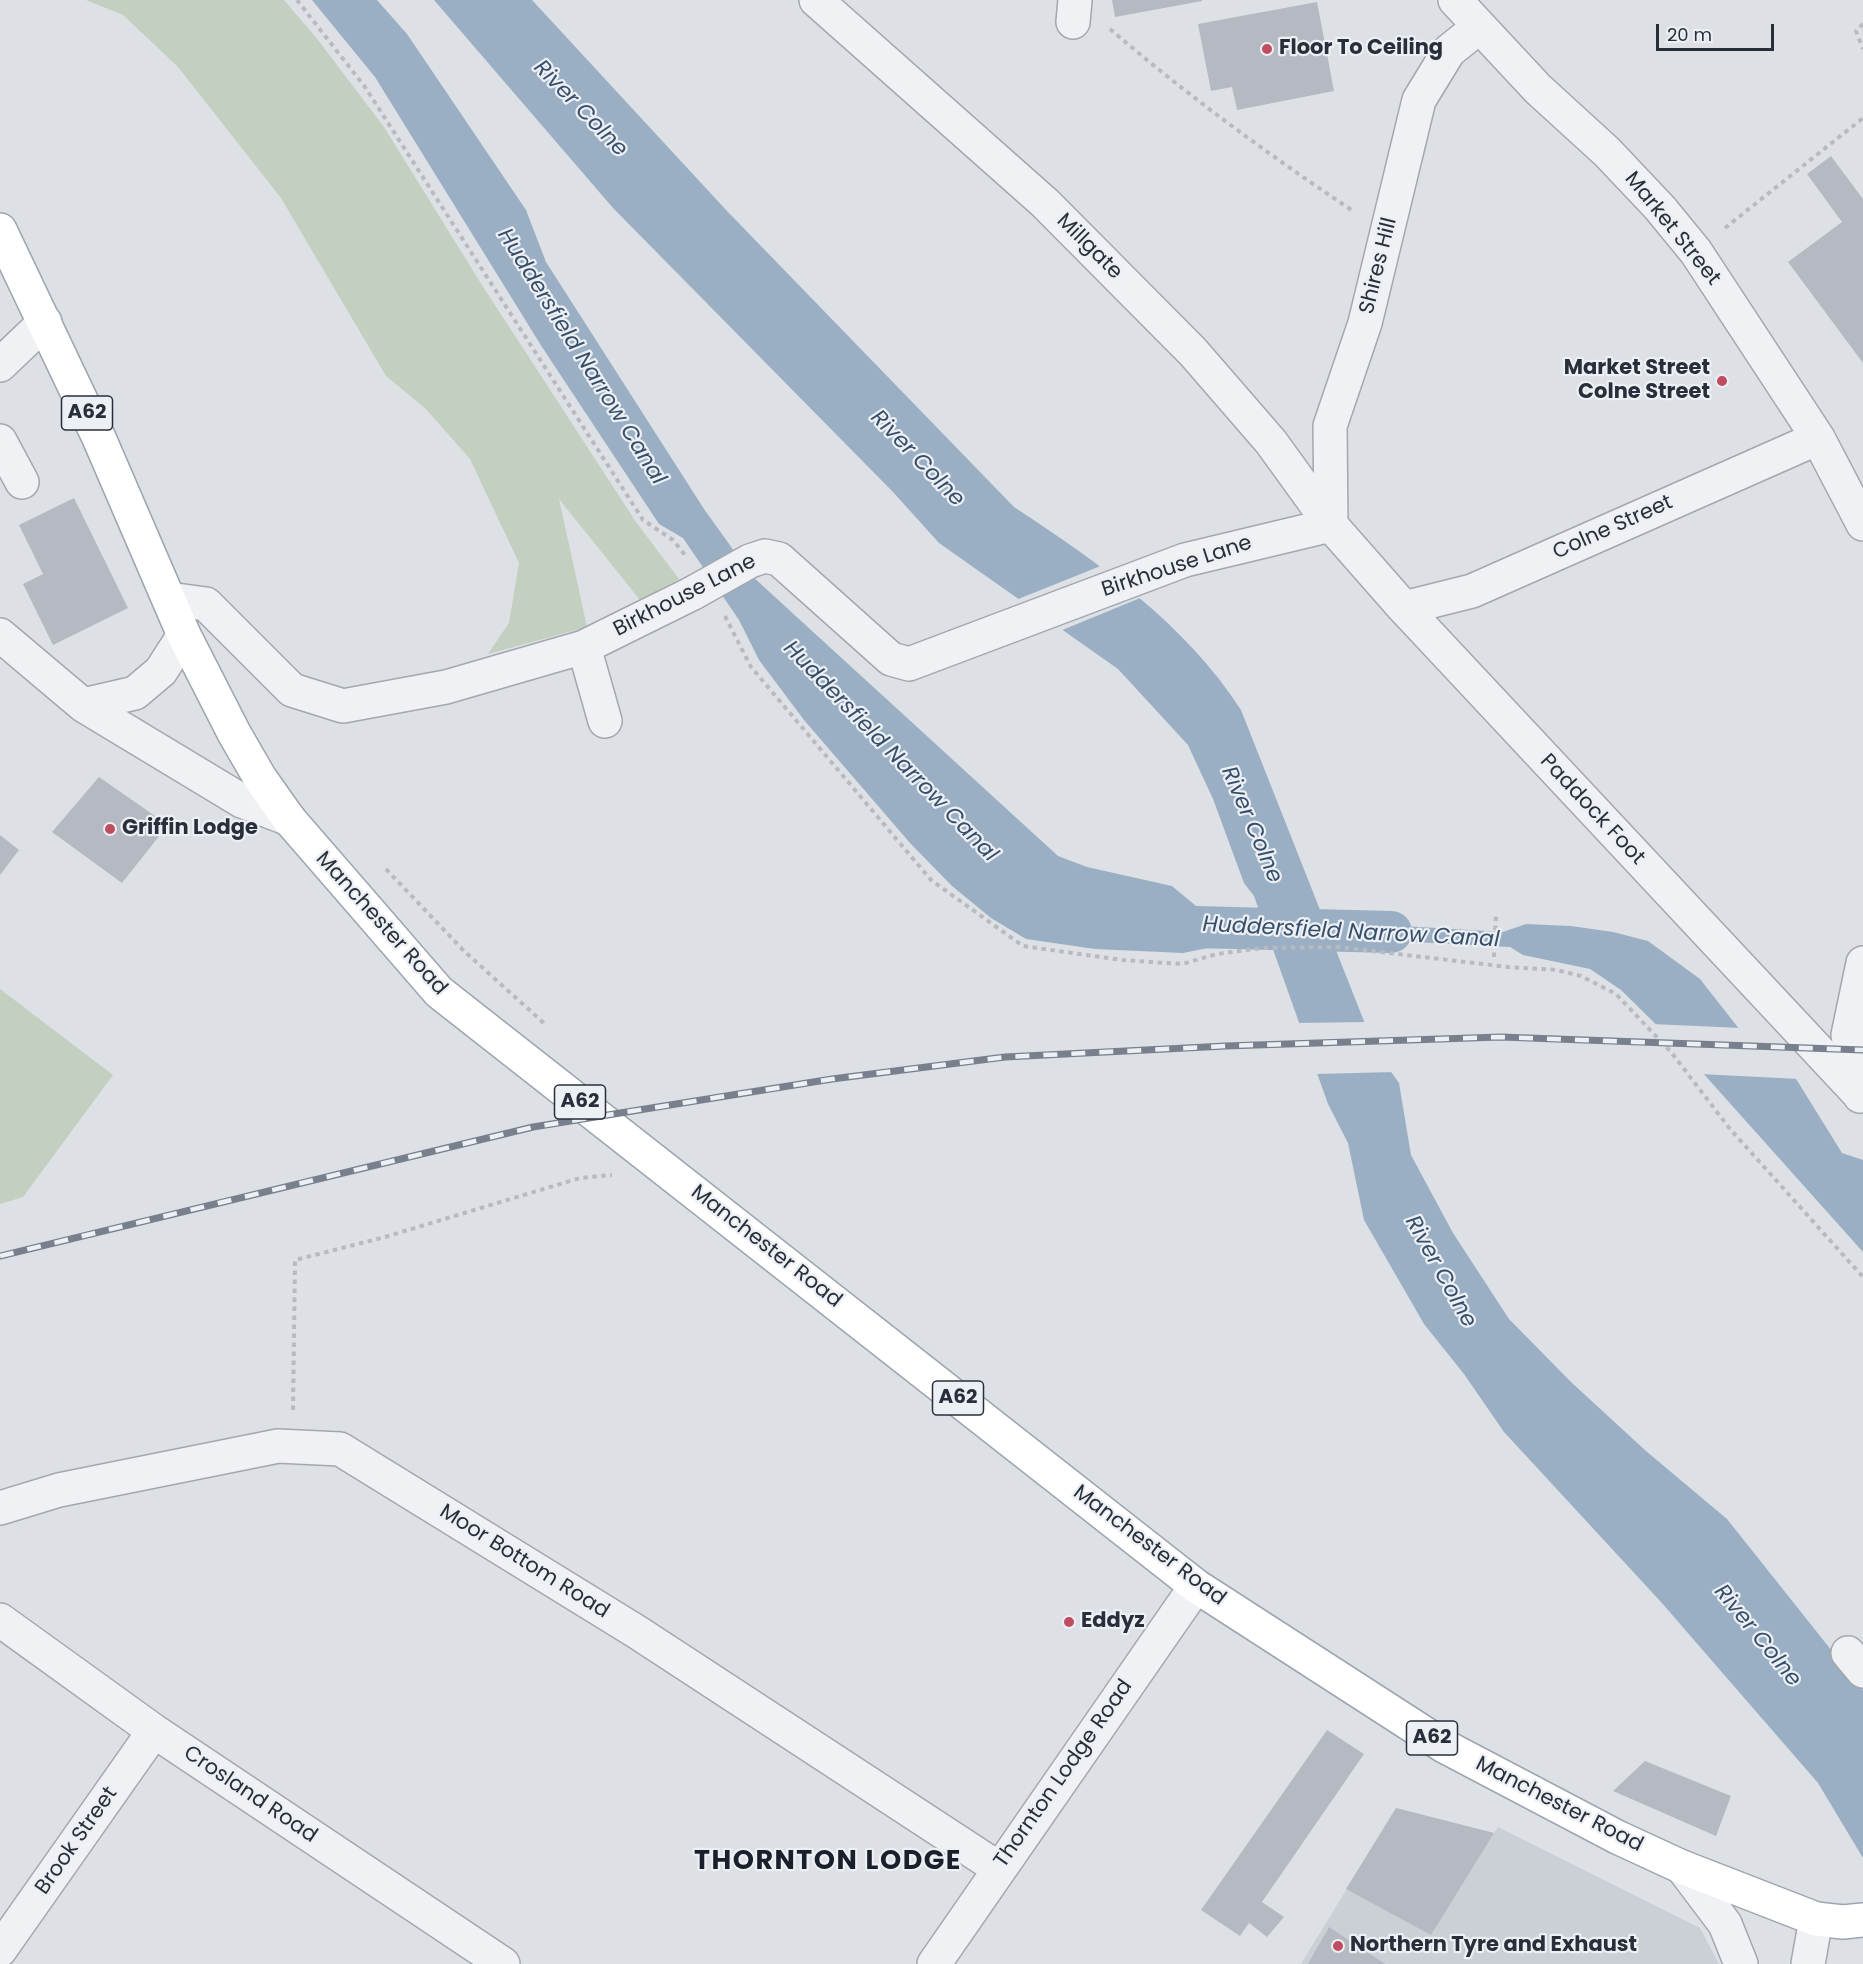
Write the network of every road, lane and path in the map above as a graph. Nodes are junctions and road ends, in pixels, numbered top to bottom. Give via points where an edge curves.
1 (816, 0) edge
2 (1455, 0) edge
3 (1083, 14) edge
4 (1863, 24) edge
5 (1479, 27) junction
6 (1863, 49) edge
7 (1863, 118) edge
8 (0, 230) edge
9 (1387, 233) junction
10 (1696, 252) junction
11 (45, 321) junction
12 (0, 365) edge
13 (1818, 438) junction
14 (0, 441) edge
15 (22, 482) dead end
16 (1863, 524) edge
17 (1331, 525) junction
18 (169, 599) junction
19 (1404, 608) junction
20 (0, 635) edge
21 (184, 635) junction
22 (584, 647) junction
23 (83, 705) junction
24 (605, 721) dead end
25 (289, 819) junction
26 (381, 864) dead end
27 (1496, 914) dead end
28 (1262, 948) dead end
29 (1494, 957) dead end
30 (1861, 968) edge
31 (551, 1030) dead end
32 (1861, 1096) edge
33 (616, 1175) dead end
34 (1863, 1276) edge
35 (292, 1447) junction
36 (0, 1508) edge
37 (1196, 1586) junction
38 (0, 1620) edge
39 (154, 1731) junction
40 (1682, 1867) junction
41 (998, 1868) junction
42 (1846, 1925) edge
43 (0, 1950) edge
44 (500, 1963) edge
45 (933, 1964) edge
46 (1741, 1964) edge
47 (1808, 1964) edge

1 - 17 street, Millgate via 1045,203 1185,344 1271,442
2 - 5 street, Market Street
3 - 9 path via 1299,175
4 - 6 path via 1856,31
5 - 9 street, Shires Hill via 1449,51 1419,100
5 - 10 street, Market Street via 1538,89 1607,152
7 - 10 path
8 - 11 main road, Manchester Road / A62
9 - 17 street, Shires Hill via 1365,324 1330,426
10 - 13 street, Market Street
11 - 12 street
11 - 18 main road, Manchester Road / A62
13 - 16 street, Market Street
13 - 19 street, Colne Street via 1472,591
14 - 15 street
17 - 19 street, Paddock Foot
17 - 22 street, Birkhouse Lane, bridge via 1205,553 919,662 901,664 891,659 789,566 771,556 750,561
18 - 21 main road, Manchester Road / A62
18 - 22 street, Birkhouse Lane via 206,604 292,690 342,706 446,687
19 - 32 street, Paddock Foot
20 - 23 street
21 - 23 street via 161,671 135,693
21 - 25 main road, Manchester Road / A62 via 239,742
22 - 24 street
23 - 25 street via 232,796
25 - 37 main road, Manchester Road / A62 via 439,992
26 - 31 path via 464,951
27 - 29 path
28 - 34 path via 1338,946 1557,970 1581,976 1616,994 1671,1052 1730,1129
30 - 32 street via 1848,1035
33 - 35 path via 580,1178 296,1260
35 - 36 street, Moor Bottom Road via 278,1446 59,1490
35 - 41 street, Moor Bottom Road via 340,1449 637,1632
37 - 40 main road, Manchester Road / A62 via 1444,1746 1617,1838
37 - 41 street, Thornton Lodge Road
38 - 39 street, Crosland Road
39 - 43 street, Brook Street
39 - 44 street, Crosland Road
40 - 42 main road, Manchester Road / A62
40 - 46 street via 1725,1924
41 - 45 street, Thornton Lodge Road
42 - 47 street

